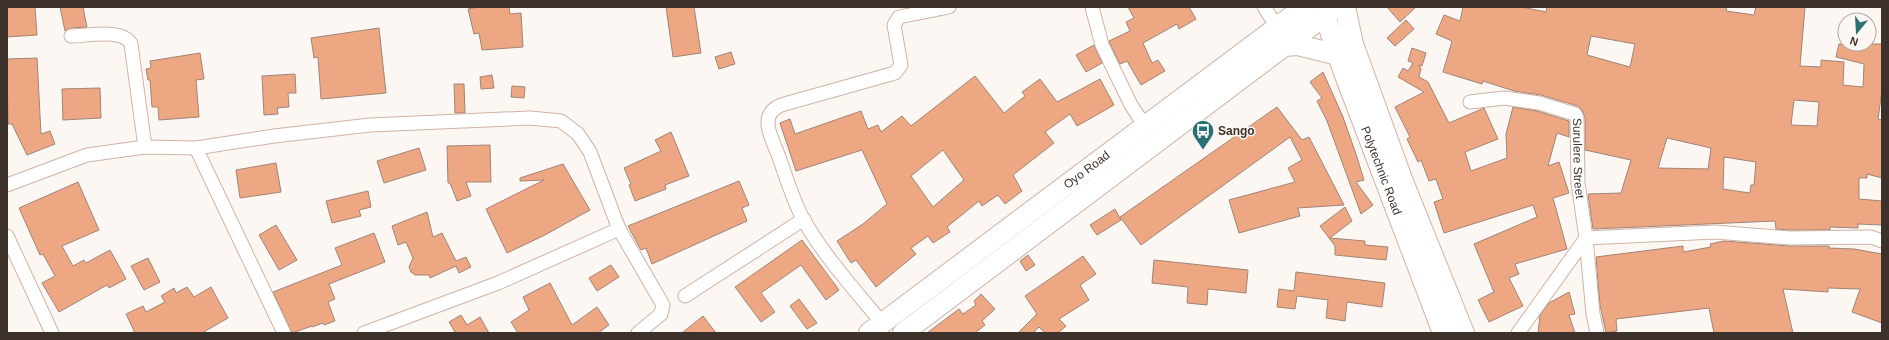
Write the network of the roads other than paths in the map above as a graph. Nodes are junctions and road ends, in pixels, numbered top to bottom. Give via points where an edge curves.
1 (949, 7) edge
2 (1092, 7) edge
3 (1264, 7) edge
4 (1304, 7) edge
5 (1345, 7) edge
6 (1327, 10) edge
7 (71, 36) dead end
8 (1281, 37) junction
9 (1338, 55) junction
10 (1470, 102) dead end
11 (1145, 126) junction
12 (145, 147) junction
13 (196, 148) junction
14 (1395, 183) junction
15 (7, 185) edge
16 (804, 219) junction
17 (619, 229) junction
18 (7, 236) edge
19 (1586, 238) junction
20 (1882, 241) edge
21 (685, 296) dead end
22 (875, 328) edge
23 (52, 333) edge
24 (284, 333) edge
25 (364, 333) edge
26 (638, 333) edge
27 (903, 333) edge
28 (1443, 333) edge
29 (1464, 333) edge
30 (1518, 333) edge
31 (1597, 333) edge

1 - 16 street via 896,19 894,25 901,66 894,73 771,110 768,122 772,139
2 - 11 street via 1102,46 1131,105
3 - 8 street
4 - 8 main road, Oyo Road
5 - 14 main road, Polytechnic Road
6 - 8 main road, Oyo Road
6 - 9 main road, Polytechnic Road
7 - 12 street via 117,34 129,40
8 - 9 main road via 1298,46
8 - 11 main road, Oyo Road
8 - 27 main road, Oyo Road
9 - 14 main road, Polytechnic Road
10 - 19 street, Surulere Street via 1504,98 1539,103 1575,114 1578,184
11 - 22 main road, Oyo Road
12 - 13 street
12 - 15 street via 87,155
13 - 17 street via 370,125 530,118 561,121 578,134 590,152
13 - 24 street
14 - 28 main road, Polytechnic Road
14 - 29 main road, Polytechnic Road
16 - 21 street
16 - 22 street
17 - 25 street via 498,283
17 - 26 street via 663,305 661,314
18 - 23 street
19 - 20 street via 1715,232 1790,238 1872,237
19 - 30 street
19 - 31 street

